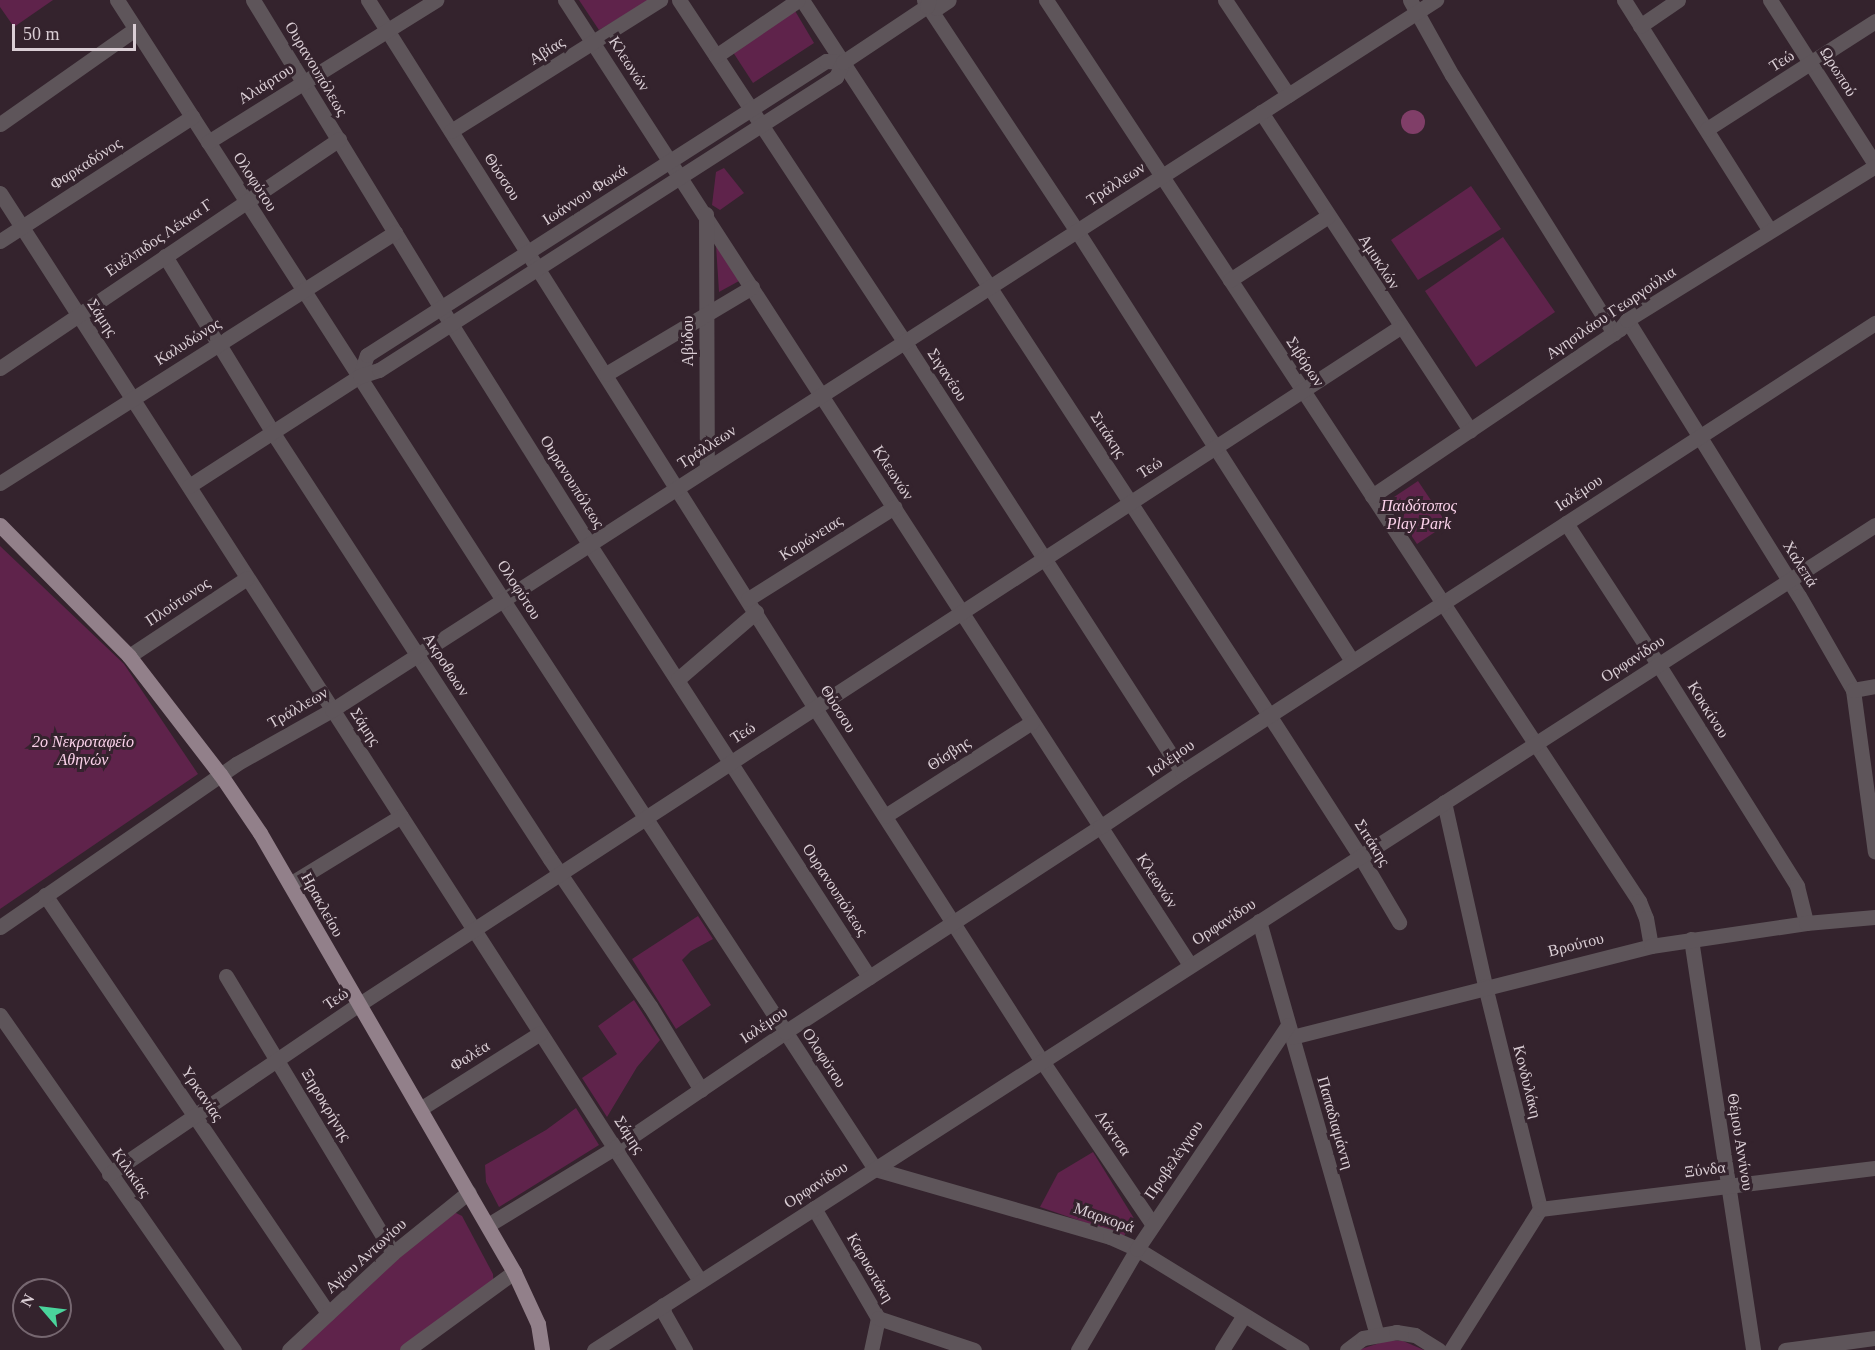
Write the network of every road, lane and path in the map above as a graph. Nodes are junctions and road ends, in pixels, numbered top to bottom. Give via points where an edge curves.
1 (117, 0) edge
2 (253, 0) edge
3 (368, 0) edge
4 (436, 0) edge
5 (565, 0) edge
6 (660, 0) edge
7 (679, 0) edge
8 (800, 0) edge
9 (949, 0) edge
10 (1046, 0) edge
11 (1225, 0) edge
12 (1436, 0) edge
13 (1624, 0) edge
14 (1678, 0) edge
15 (1770, 0) edge
16 (927, 2) edge
17 (1414, 6) edge
18 (1875, 21) edge
19 (1640, 26) junction
20 (135, 30) junction
21 (387, 31) junction
22 (594, 43) junction
23 (716, 56) junction
24 (843, 62) junction
25 (1811, 64) junction
26 (303, 82) junction
27 (1288, 96) junction
28 (751, 109) junction
29 (1261, 112) junction
30 (192, 117) junction
31 (0, 124) edge
32 (761, 125) junction
33 (1707, 129) junction
34 (452, 131) junction
35 (339, 140) junction
36 (208, 142) junction
37 (671, 161) junction
38 (1875, 165) edge
39 (681, 176) junction
40 (1162, 176) junction
41 (0, 193) edge
42 (246, 201) junction
43 (706, 214) junction
44 (1328, 216) junction
45 (22, 227) junction
46 (1077, 231) junction
47 (1770, 231) junction
48 (395, 232) junction
49 (0, 241) edge
50 (529, 252) junction
51 (165, 256) junction
52 (539, 268) junction
53 (1230, 280) junction
54 (752, 287) junction
55 (990, 287) junction
56 (304, 290) junction
57 (441, 308) junction
58 (78, 314) junction
59 (706, 315) junction
60 (1627, 320) junction
61 (1875, 323) edge
62 (451, 324) junction
63 (1400, 327) junction
64 (1614, 333) junction
65 (905, 342) junction
66 (220, 343) junction
67 (2, 361) edge
68 (606, 374) junction
69 (360, 376) junction
70 (1303, 390) junction
71 (821, 395) junction
72 (132, 399) junction
73 (1470, 430) junction
74 (273, 433) junction
75 (1698, 437) junction
76 (1214, 448) junction
77 (707, 468) junction
78 (0, 483) edge
79 (189, 486) junction
80 (678, 488) junction
81 (1372, 496) junction
82 (1131, 502) junction
83 (894, 507) junction
84 (1566, 523) junction
85 (0, 525) edge
86 (1875, 525) edge
87 (589, 544) junction
88 (1044, 559) junction
89 (247, 578) junction
90 (1789, 580) junction
91 (503, 600) junction
92 (1443, 603) junction
93 (752, 605) junction
94 (962, 612) junction
95 (418, 654) junction
96 (129, 656) junction
97 (1352, 662) junction
98 (1658, 664) junction
99 (678, 679) junction
100 (1875, 686) edge
101 (1853, 690) junction
102 (816, 708) junction
103 (332, 710) junction
104 (1269, 715) junction
105 (1032, 722) junction
106 (1535, 743) junction
107 (732, 762) junction
108 (1182, 771) junction
109 (220, 774) junction
110 (1444, 802) junction
111 (401, 816) junction
112 (885, 816) junction
113 (646, 818) junction
114 (1100, 827) junction
115 (1875, 852) edge
116 (1360, 856) junction
117 (560, 874) junction
118 (290, 884) junction
119 (45, 895) junction
120 (1875, 917) edge
121 (1259, 921) junction
122 (954, 922) junction
123 (1399, 922) dead end
124 (1806, 923) junction
125 (0, 927) edge
126 (475, 930) junction
127 (1691, 939) junction
128 (1651, 946) junction
129 (1190, 966) junction
130 (226, 976) dead end
131 (869, 977) junction
132 (1485, 986) junction
133 (358, 1005) junction
134 (0, 1015) edge
135 (1290, 1031) junction
136 (785, 1032) junction
137 (540, 1033) junction
138 (278, 1060) junction
139 (1042, 1061) junction
140 (701, 1090) junction
141 (420, 1109) junction
142 (195, 1116) junction
143 (616, 1147) junction
144 (1875, 1168) edge
145 (875, 1169) junction
146 (109, 1174) junction
147 (1729, 1185) junction
148 (469, 1192) junction
149 (814, 1208) junction
150 (1540, 1209) junction
151 (1153, 1225) junction
152 (488, 1226) junction
153 (1137, 1249) junction
154 (393, 1253) junction
155 (514, 1272) junction
156 (700, 1281) junction
157 (663, 1305) junction
158 (328, 1313) junction
159 (1244, 1315) junction
160 (878, 1318) junction
161 (1377, 1334) junction
162 (1875, 1338) edge
163 (234, 1350) edge
164 (289, 1350) edge
165 (407, 1350) edge
166 (542, 1350) edge
167 (594, 1350) edge
168 (685, 1350) edge
169 (871, 1350) edge
170 (974, 1350) edge
171 (1078, 1350) edge
172 (1222, 1350) edge
173 (1302, 1350) edge
174 (1347, 1350) edge
175 (1439, 1350) edge
176 (1451, 1350) edge
177 (1753, 1350) edge
178 (1785, 1350) edge

1 - 20 street, Ολοφύτου
2 - 26 street, Ουρανουπόλεως
3 - 21 street, Θύσσου
4 - 21 street, Αλιάρτου
5 - 22 street, Κλεωνών
6 - 22 street, Αβίας
7 - 23 street, Σιγανέου
8 - 23 street
8 - 24 street, Σιτάκης
9 - 16 street, Ιωάννου Φωκά via 937,8
10 - 40 street, Σιβόρων
11 - 27 street
12 - 17 street, Τράλλεων
13 - 19 street
14 - 19 street
15 - 25 street, Ωρωπού
16 - 24 street, Ιωάννου Φωκά
16 - 46 street
17 - 27 street, Τράλλεων
17 - 64 street via 1452,75
18 - 25 street, Τεώ
19 - 33 street
20 - 30 street, Ολοφύτου
20 - 31 street
21 - 26 street, Αλιάρτου
21 - 34 street, Θύσσου
22 - 34 street, Αβίας
22 - 37 street, Κλεωνών
23 - 28 street, Σιγανέου
24 - 28 street, Ιωάννου Φωκά via 826,61
24 - 32 street, Ιωάννου Φωκά via 836,77
24 - 55 street, Σιτάκης
25 - 33 street, Τεώ
25 - 38 street, Ωρωπού
26 - 35 street, Ουρανουπόλεως
26 - 36 street, Αλιάρτου
27 - 29 street, Τράλλεων
28 - 32 street, Σιγανέου
28 - 37 street, Ιωάννου Φωκά
29 - 40 street, Τράλλεων
29 - 44 street, Αμυκλών
30 - 36 street, Ολοφύτου
30 - 45 street, Φαρκαδόνος
32 - 39 street, Ιωάννου Φωκά
32 - 65 street, Σιγανέου
33 - 47 street
34 - 50 street, Θύσσου
35 - 42 street, Ευέλπιδος Λέκκα Γ
35 - 48 street, Ουρανουπόλεως
36 - 42 street, Ολοφύτου
37 - 39 street, Κλεωνών
37 - 50 street, Ιωάννου Φωκά
38 - 47 street, Αγησιλάου Γεωργούλια
39 - 43 street, Κλεωνών
39 - 52 street, Ιωάννου Φωκά
40 - 46 street, Τράλλεων
40 - 53 street, Σιβόρων
41 - 45 street, Σάμης
42 - 51 street, Ευέλπιδος Λέκκα Γ
42 - 56 street, Ολοφύτου
43 - 54 street, Κλεωνών
43 - 59 street, Αβύδου
44 - 53 street
44 - 63 street, Αμυκλών
45 - 49 street, Φαρκαδόνος
45 - 58 street, Σάμης
46 - 55 street, Τράλλεων
46 - 76 street
47 - 60 street, Αγησιλάου Γεωργούλια
48 - 56 street, Καλυδώνος
48 - 57 street, Ουρανουπόλεως
50 - 52 street, Θύσσου
50 - 57 street, Ιωάννου Φωκά
51 - 58 street, Ευέλπιδος Λέκκα Γ
51 - 66 street, Ακροθωων
52 - 62 street, Ιωάννου Φωκά
52 - 68 street, Θύσσου
53 - 70 street, Σιβόρων
54 - 59 street
54 - 71 street, Κλεωνών
55 - 65 street, Τράλλεων
55 - 82 street, Σιτάκης
56 - 66 street, Καλυδώνος
56 - 69 street, Ολοφύτου
57 - 62 street, Ουρανουπόλεως
57 - 69 street, Ιωάννου Φωκά via 368,356
58 - 67 street, Ευέλπιδος Λέκκα Γ
58 - 72 street, Σάμης
59 - 68 street
59 - 77 street, Αβύδου
60 - 64 street, Αγησιλάου Γεωργούλια
60 - 75 street, Χαλεπά
61 - 75 street, Ιαλέμου
62 - 69 street, Ιωάννου Φωκά via 380,370
62 - 87 street, Ουρανουπόλεως
63 - 70 street, Τεώ
63 - 73 street, Αμυκλών
64 - 73 street, Αγησιλάου Γεωργούλια
65 - 71 street, Τράλλεων
65 - 88 street, Σιγανέου
66 - 72 street, Καλυδώνος
66 - 74 street, Ακροθωων
68 - 80 street, Θύσσου
69 - 74 street, Ιωάννου Φωκά
69 - 91 street, Ολοφύτου
70 - 76 street, Τεώ
70 - 81 street, Σιβόρων
71 - 77 street, Τράλλεων
71 - 83 street, Κλεωνών
72 - 78 street, Καλυδώνος
72 - 79 street, Σάμης
73 - 81 street, Αγησιλάου Γεωργούλια
74 - 79 street, Ιωάννου Φωκά
74 - 95 street, Ακροθωων
75 - 84 street, Ιαλέμου
75 - 90 street, Χαλεπά
76 - 82 street, Τεώ
76 - 97 street
77 - 80 street, Τράλλεων
79 - 89 street, Σάμης
80 - 87 street, Τράλλεων
80 - 93 street, Θύσσου
81 - 92 street, Σιβόρων
82 - 88 street, Τεώ
82 - 104 street, Σιτάκης
83 - 93 street, Κορώνειας
83 - 94 street, Κλεωνών
84 - 92 street, Ιαλέμου
84 - 98 street, Κοκκίνου
85 - 96 main road, Ηρακλείου
86 - 90 street, Ορφανίδου
87 - 91 street, Τράλλεων
87 - 99 street, Ουρανουπόλεως
88 - 94 street, Τεώ
88 - 108 street, Σιγανέου
89 - 96 street, Πλούτωνος
89 - 103 street, Σάμης
90 - 98 street, Ορφανίδου
90 - 101 street, Χαλεπά
91 - 95 street, Τράλλεων
91 - 113 street, Ολοφύτου
92 - 97 street, Ιαλέμου
92 - 106 street, Σιβόρων
93 - 99 street, Κορώνειας
93 - 102 street, Θύσσου
94 - 102 street, Τεώ
94 - 105 street, Κλεωνών
95 - 103 street, Τράλλεων
95 - 117 street, Ακροθωων
96 - 109 main road, Ηρακλείου
97 - 104 street, Ιαλέμου
98 - 106 street, Ορφανίδου
98 - 124 street, Κοκκίνου via 1797,886
99 - 107 street, Ουρανουπόλεως
100 - 101 street
101 - 115 street, Χαλεπά
102 - 107 street, Τεώ
102 - 112 street, Θύσσου
103 - 109 street, Τράλλεων
103 - 111 street, Σάμης
104 - 108 street, Ιαλέμου
104 - 116 street, Σιτάκης
105 - 112 street, Θίσβης
105 - 114 street, Κλεωνών
106 - 110 street, Ορφανίδου
106 - 128 street via 1639,901
107 - 113 street, Τεώ
107 - 131 street, Ουρανουπόλεως
108 - 114 street, Ιαλέμου
109 - 118 main road, Ηρακλείου
109 - 119 street, Τράλλεων
110 - 116 street, Ορφανίδου
110 - 132 street, Κονδυλάκη
111 - 118 street
111 - 126 street, Σάμης
112 - 122 street, Θύσσου
113 - 117 street, Τεώ
113 - 136 street, Ολοφύτου
114 - 122 street, Ιαλέμου
114 - 129 street, Κλεωνών
116 - 121 street, Ορφανίδου
116 - 123 street, Σιτάκης
117 - 126 street, Τεώ
117 - 140 street, Ακροθωων via 650,1006
118 - 133 main road, Ηρακλείου
119 - 125 street, Τράλλεων
119 - 142 street, Υρκανίας
120 - 124 street, Βρούτου
121 - 129 street, Ορφανίδου
121 - 135 street, Παπαδιαμάντη
122 - 131 street, Ιαλέμου
122 - 139 street, Θύσσου
124 - 127 street, Βρούτου
126 - 133 street, Τεώ
126 - 137 street, Σάμης
127 - 128 street, Βρούτου
127 - 147 street, Θέμου Αννίνου
128 - 132 street, Βρούτου
129 - 139 street, Ορφανίδου
130 - 138 street, Ξηροκρήνης
131 - 136 street, Ιαλέμου
132 - 135 street, Βρούτου
132 - 150 street, Κονδυλάκη
133 - 138 street, Τεώ
133 - 141 main road, Ηρακλείου
134 - 146 street, Κιλικίας
135 - 151 street, Προβελέγγιου
135 - 161 street, Παπαδιαμάντη
136 - 140 street, Ιαλέμου
136 - 145 street, Ολοφύτου
137 - 141 street, Φαλέα
137 - 143 street, Σάμης
138 - 142 street, Τεώ
138 - 154 street, Ξηροκρήνης
139 - 145 street, Ορφανίδου
139 - 151 street, Λάντσα
140 - 143 street, Ιαλέμου
141 - 148 main road, Ηρακλείου
142 - 146 street, Τεώ
142 - 158 street, Υρκανίας
143 - 152 street, Ιαλέμου
143 - 156 street, Σάμης
144 - 147 street, Ξύνδα
145 - 149 street, Ορφανίδου
145 - 153 street, Μαρκορά via 1110,1237
146 - 163 street, Κιλικίας
147 - 150 street, Ξύνδα
147 - 177 street, Θέμου Αννίνου
148 - 152 main road, Ηρακλείου
148 - 154 street, Αγίου Αντωνίου
149 - 156 street, Ορφανίδου
149 - 160 street, Καρυωτάκη
150 - 176 street
151 - 153 street, Προβελέγγιου
152 - 155 main road, Ηρακλείου
153 - 159 street, Μαρκορά
153 - 171 street, Προβελέγγιου
154 - 158 street, Αγίου Αντωνίου
155 - 165 street
155 - 166 main road, Ηρακλείου via 538,1324
156 - 157 street, Ορφανίδου
157 - 167 street, Ορφανίδου
157 - 168 street
158 - 164 street, Αγίου Αντωνίου
159 - 172 street
159 - 173 street, Μαρκορά
160 - 169 street, Καρυωτάκη
160 - 170 street
161 - 174 street via 1363,1338
161 - 175 street via 1415,1335
162 - 178 street

